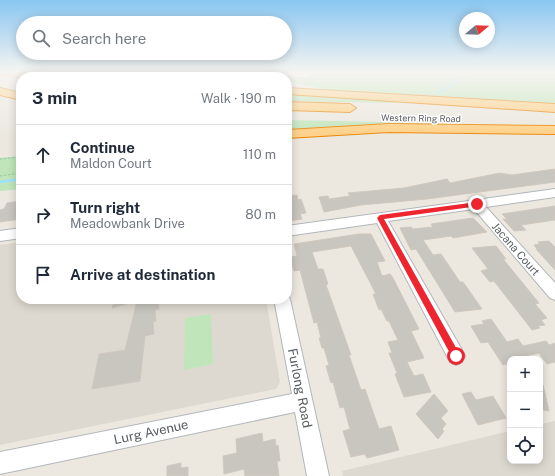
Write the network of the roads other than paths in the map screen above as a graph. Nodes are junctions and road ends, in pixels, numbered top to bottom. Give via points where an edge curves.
1 (350, 94) edge
2 (292, 106) edge
3 (555, 108) edge
4 (292, 115) edge
5 (555, 115) edge
6 (555, 122) edge
7 (356, 130) junction
8 (555, 130) edge
9 (292, 134) edge
10 (292, 137) edge
11 (555, 193) edge
12 (477, 204) junction
13 (380, 218) junction
14 (292, 230) edge
15 (16, 234) edge
16 (0, 236) edge
17 (555, 293) edge
18 (283, 304) edge
19 (456, 356) dead end
20 (302, 401) junction
21 (0, 464) edge
22 (318, 476) edge

1 - 3 highway
2 - 5 highway, Western Ring Road
4 - 6 highway, Western Ring Road
7 - 8 highway
7 - 9 highway
7 - 10 highway
11 - 12 street
12 - 13 street
12 - 17 street, Jacana Court
13 - 14 street
13 - 19 street
15 - 16 street
18 - 20 street, Furlong Road
20 - 21 street, Lurg Avenue
20 - 22 street, Furlong Road

